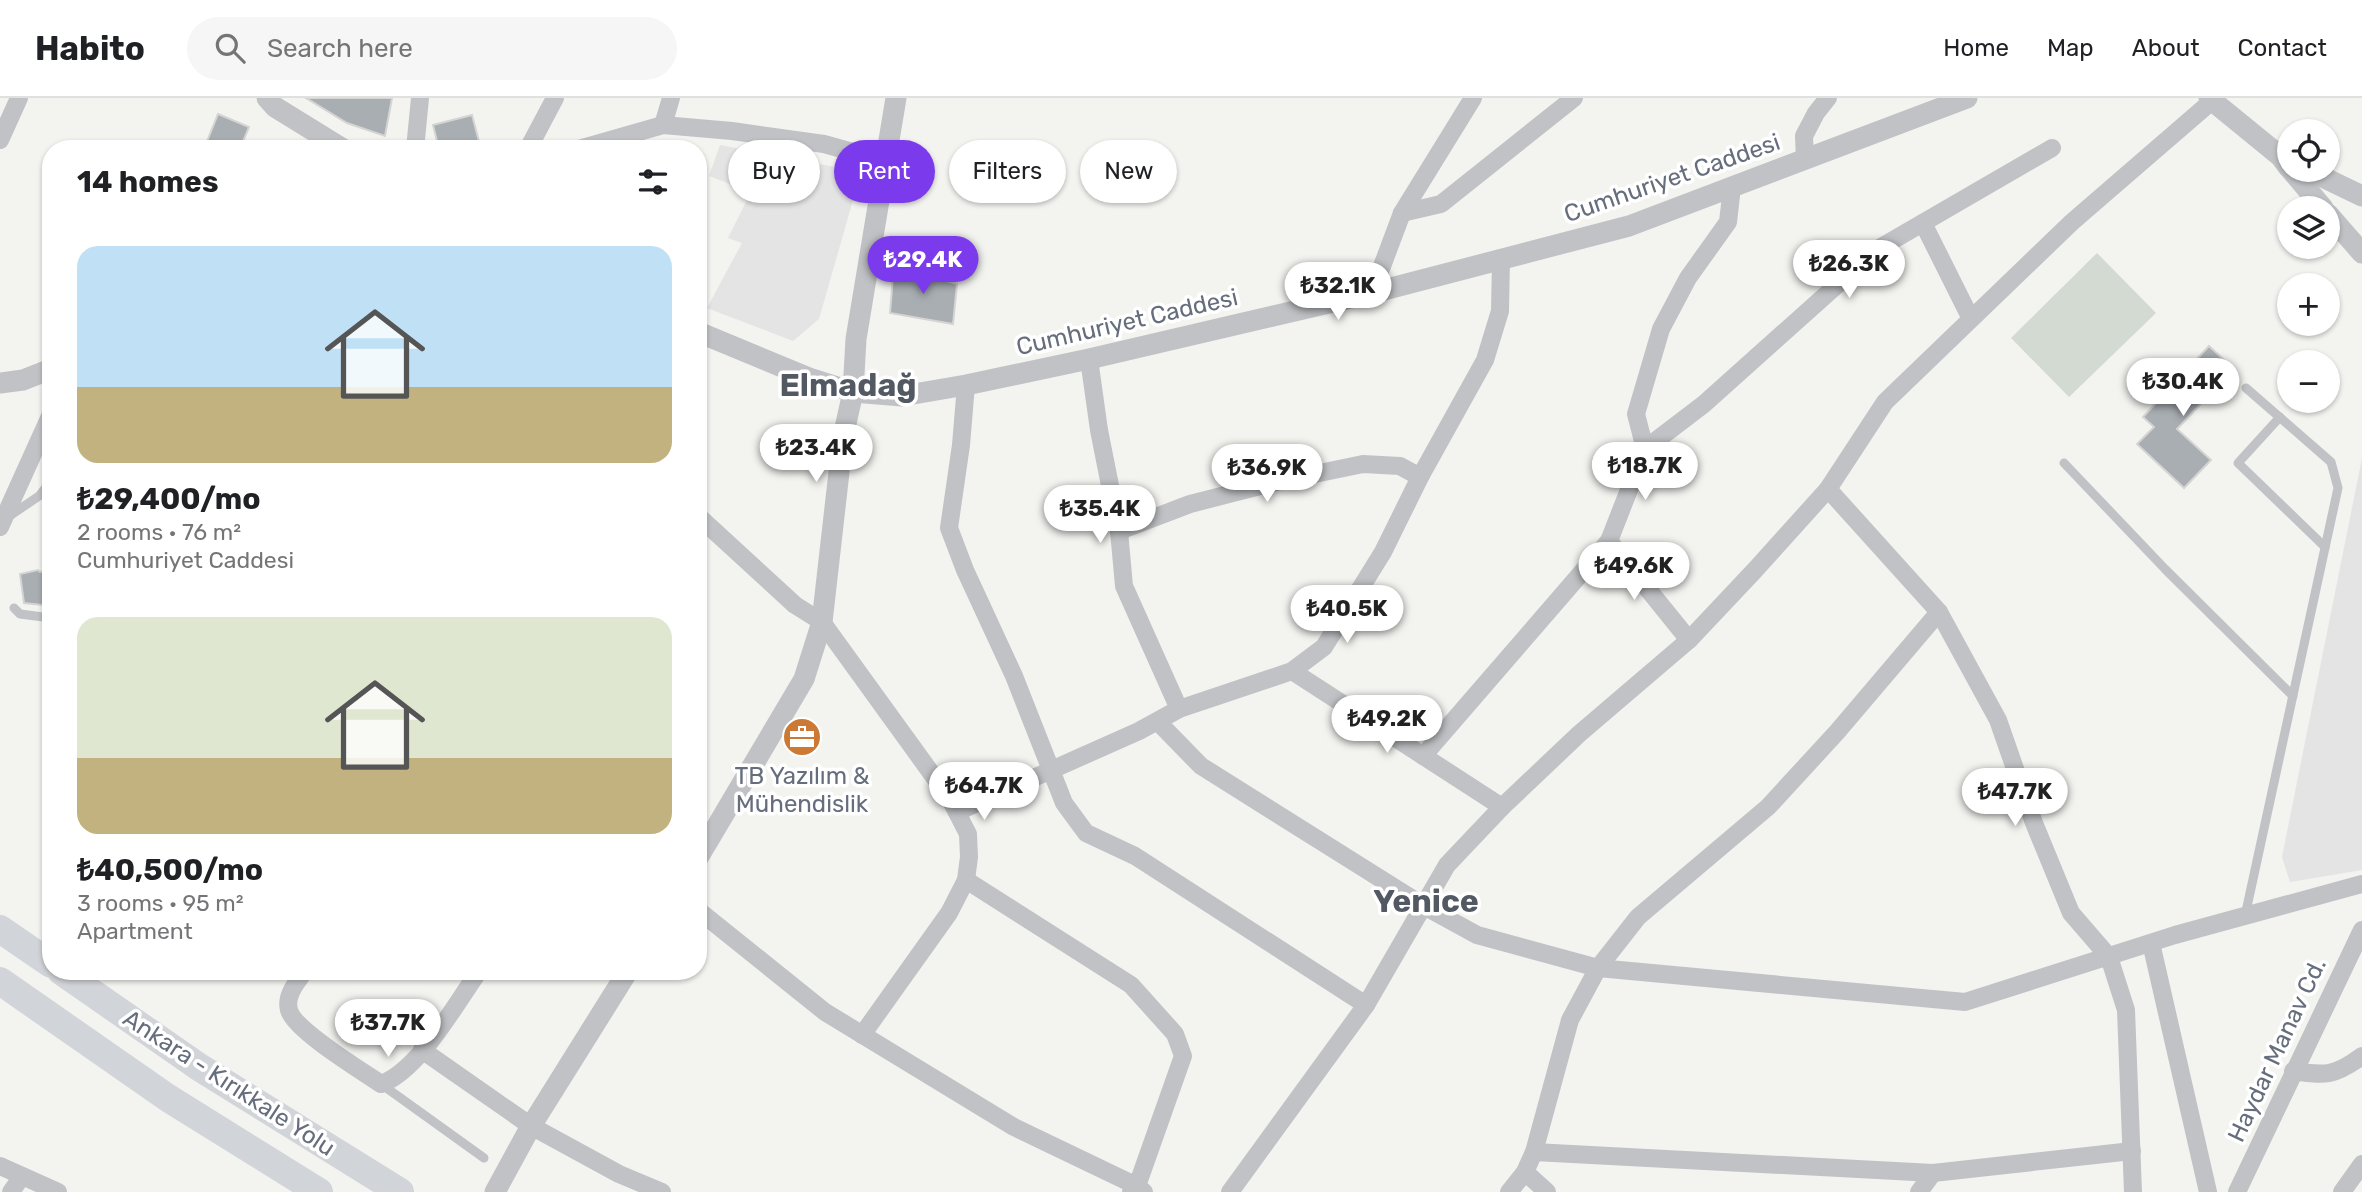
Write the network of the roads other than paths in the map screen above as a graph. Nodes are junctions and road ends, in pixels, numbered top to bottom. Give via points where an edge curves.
1 (19, 98) edge
2 (267, 98) edge
3 (420, 98) edge
4 (555, 98) edge
5 (671, 98) edge
6 (896, 98) edge
7 (1473, 98) edge
8 (1574, 98) edge
9 (1828, 98) edge
10 (1967, 98) edge
11 (2211, 99) edge
12 (663, 125) junction
13 (0, 140) edge
14 (328, 140) edge
15 (416, 140) edge
16 (537, 140) edge
17 (610, 140) edge
18 (889, 140) edge
19 (834, 147) edge
20 (2052, 148) dead end
21 (2277, 155) edge
22 (1805, 160) junction
23 (2302, 182) edge
24 (2333, 182) edge
25 (1732, 187) junction
26 (2313, 196) edge
27 (2362, 196) edge
28 (879, 203) edge
29 (1402, 213) junction
30 (1923, 223) junction
31 (2340, 228) edge
32 (2362, 253) edge
33 (1501, 259) junction
34 (1372, 292) junction
35 (1971, 320) junction
36 (707, 336) edge
37 (1089, 359) junction
38 (42, 373) edge
39 (0, 383) edge
40 (966, 385) junction
41 (2246, 388) dead end
42 (853, 392) junction
43 (2280, 417) junction
44 (42, 434) edge
45 (1645, 449) junction
46 (2064, 463) dead end
47 (1420, 477) junction
48 (1828, 489) junction
49 (42, 492) edge
50 (2, 524) edge
51 (707, 524) edge
52 (1119, 531) junction
53 (1609, 541) junction
54 (2325, 547) junction
55 (15, 608) dead end
56 (1939, 612) junction
57 (42, 619) edge
58 (822, 622) junction
59 (1689, 640) junction
60 (1292, 671) junction
61 (2293, 696) junction
62 (1179, 709) junction
63 (1158, 722) junction
64 (1423, 756) junction
65 (1052, 770) junction
66 (1502, 807) junction
67 (957, 812) junction
68 (707, 843) edge
69 (967, 880) junction
70 (2362, 884) edge
71 (1424, 905) junction
72 (2245, 916) junction
73 (707, 917) edge
74 (0, 929) edge
75 (2362, 930) edge
76 (2151, 943) junction
77 (2109, 957) junction
78 (42, 958) edge
79 (1598, 968) junction
80 (74, 980) edge
81 (299, 980) edge
82 (473, 980) edge
83 (622, 980) edge
84 (0, 981) edge
85 (1366, 1005) junction
86 (862, 1035) junction
87 (422, 1051) junction
88 (2362, 1056) edge
89 (2293, 1071) junction
90 (381, 1084) junction
91 (531, 1126) junction
92 (2132, 1151) junction
93 (1534, 1152) junction
94 (484, 1158) dead end
95 (2362, 1164) edge
96 (0, 1166) edge
97 (1525, 1172) junction
98 (1933, 1173) junction
99 (22, 1176) junction
100 (1137, 1190) edge
101 (11, 1192) edge
102 (58, 1192) edge
103 (319, 1192) edge
104 (400, 1192) edge
105 (495, 1192) edge
106 (662, 1192) edge
107 (1230, 1192) edge
108 (1509, 1192) edge
109 (1546, 1192) edge
110 (1919, 1192) edge
111 (2133, 1192) edge
112 (2208, 1192) edge
113 (2237, 1192) edge
114 (2342, 1192) edge

1 - 13 street
2 - 14 street
3 - 15 street
4 - 16 street
5 - 12 street
6 - 18 street
7 - 29 street
8 - 29 street via 1441,204
9 - 22 street via 1804,136
10 - 22 street, Cumhuriyet Caddesi
11 - 21 street
11 - 35 street via 2072,222
12 - 17 street
12 - 19 street
20 - 30 street
22 - 25 street, Cumhuriyet Caddesi
23 - 26 street
24 - 27 street
25 - 33 street, Cumhuriyet Caddesi via 1629,226
25 - 45 street via 1727,222 1688,278 1661,329 1636,414
28 - 42 street via 856,339
29 - 34 street
30 - 35 street
30 - 45 street via 1876,250 1704,404
31 - 32 street
33 - 34 street, Cumhuriyet Caddesi
33 - 47 street via 1500,311 1485,360
34 - 37 street, Cumhuriyet Caddesi
35 - 48 street via 1885,402
36 - 42 street, Cumhuriyet Caddesi via 809,379
37 - 40 street, Cumhuriyet Caddesi
37 - 52 street
38 - 39 street
40 - 42 street, Cumhuriyet Caddesi via 902,396
40 - 65 street via 949,528
41 - 43 lane
42 - 58 street via 843,438
43 - 54 lane via 2332,462 2338,488
43 - 54 lane via 2238,463
44 - 50 street
45 - 53 street
46 - 61 lane
47 - 52 street via 1400,466 1363,464 1190,504
47 - 60 street via 1383,552 1324,647
48 - 56 street
48 - 59 street
49 - 50 lane
51 - 58 street via 795,605
52 - 62 street via 1124,586
53 - 59 street
53 - 64 street
54 - 61 lane
55 - 57 lane via 20,614
56 - 77 street via 1998,720 2071,913
56 - 79 street via 1768,807 1638,917
58 - 67 street
58 - 68 street via 804,679
59 - 66 street
60 - 62 street
60 - 64 street
61 - 72 lane
62 - 63 street
63 - 65 street
63 - 71 street via 1201,766
64 - 66 street
65 - 67 street
65 - 85 street via 1064,803 1086,833 1135,856
66 - 71 street via 1447,865
67 - 69 street via 968,834
69 - 86 street via 949,913
69 - 100 street via 1131,985 1175,1034 1183,1056
70 - 72 street
71 - 79 street via 1477,935
71 - 85 street
72 - 76 street
73 - 86 street via 825,1012
74 - 78 highway
75 - 89 street, Haydar Manav Cd.
76 - 77 street
76 - 112 street
77 - 79 street via 1965,1002
77 - 92 street via 2126,1010
79 - 93 street via 1570,1020
80 - 104 highway, Ankara - Kırıkkale Yolu via 199,1067
81 - 90 street via 290,992 288,1009 297,1025
82 - 87 street
83 - 91 street
84 - 103 highway, Ankara - Kırıkkale Yolu via 168,1098
85 - 107 street
86 - 100 street via 1014,1127
87 - 90 street via 411,1066
87 - 91 street
88 - 89 street via 2344,1069 2321,1075
89 - 113 street, Haydar Manav Cd.
90 - 94 lane
91 - 105 street
91 - 106 street
92 - 98 street
92 - 111 street
93 - 97 street
93 - 98 street
95 - 114 street
96 - 99 street
97 - 108 street
97 - 109 street
98 - 110 street
99 - 101 street
99 - 102 street

